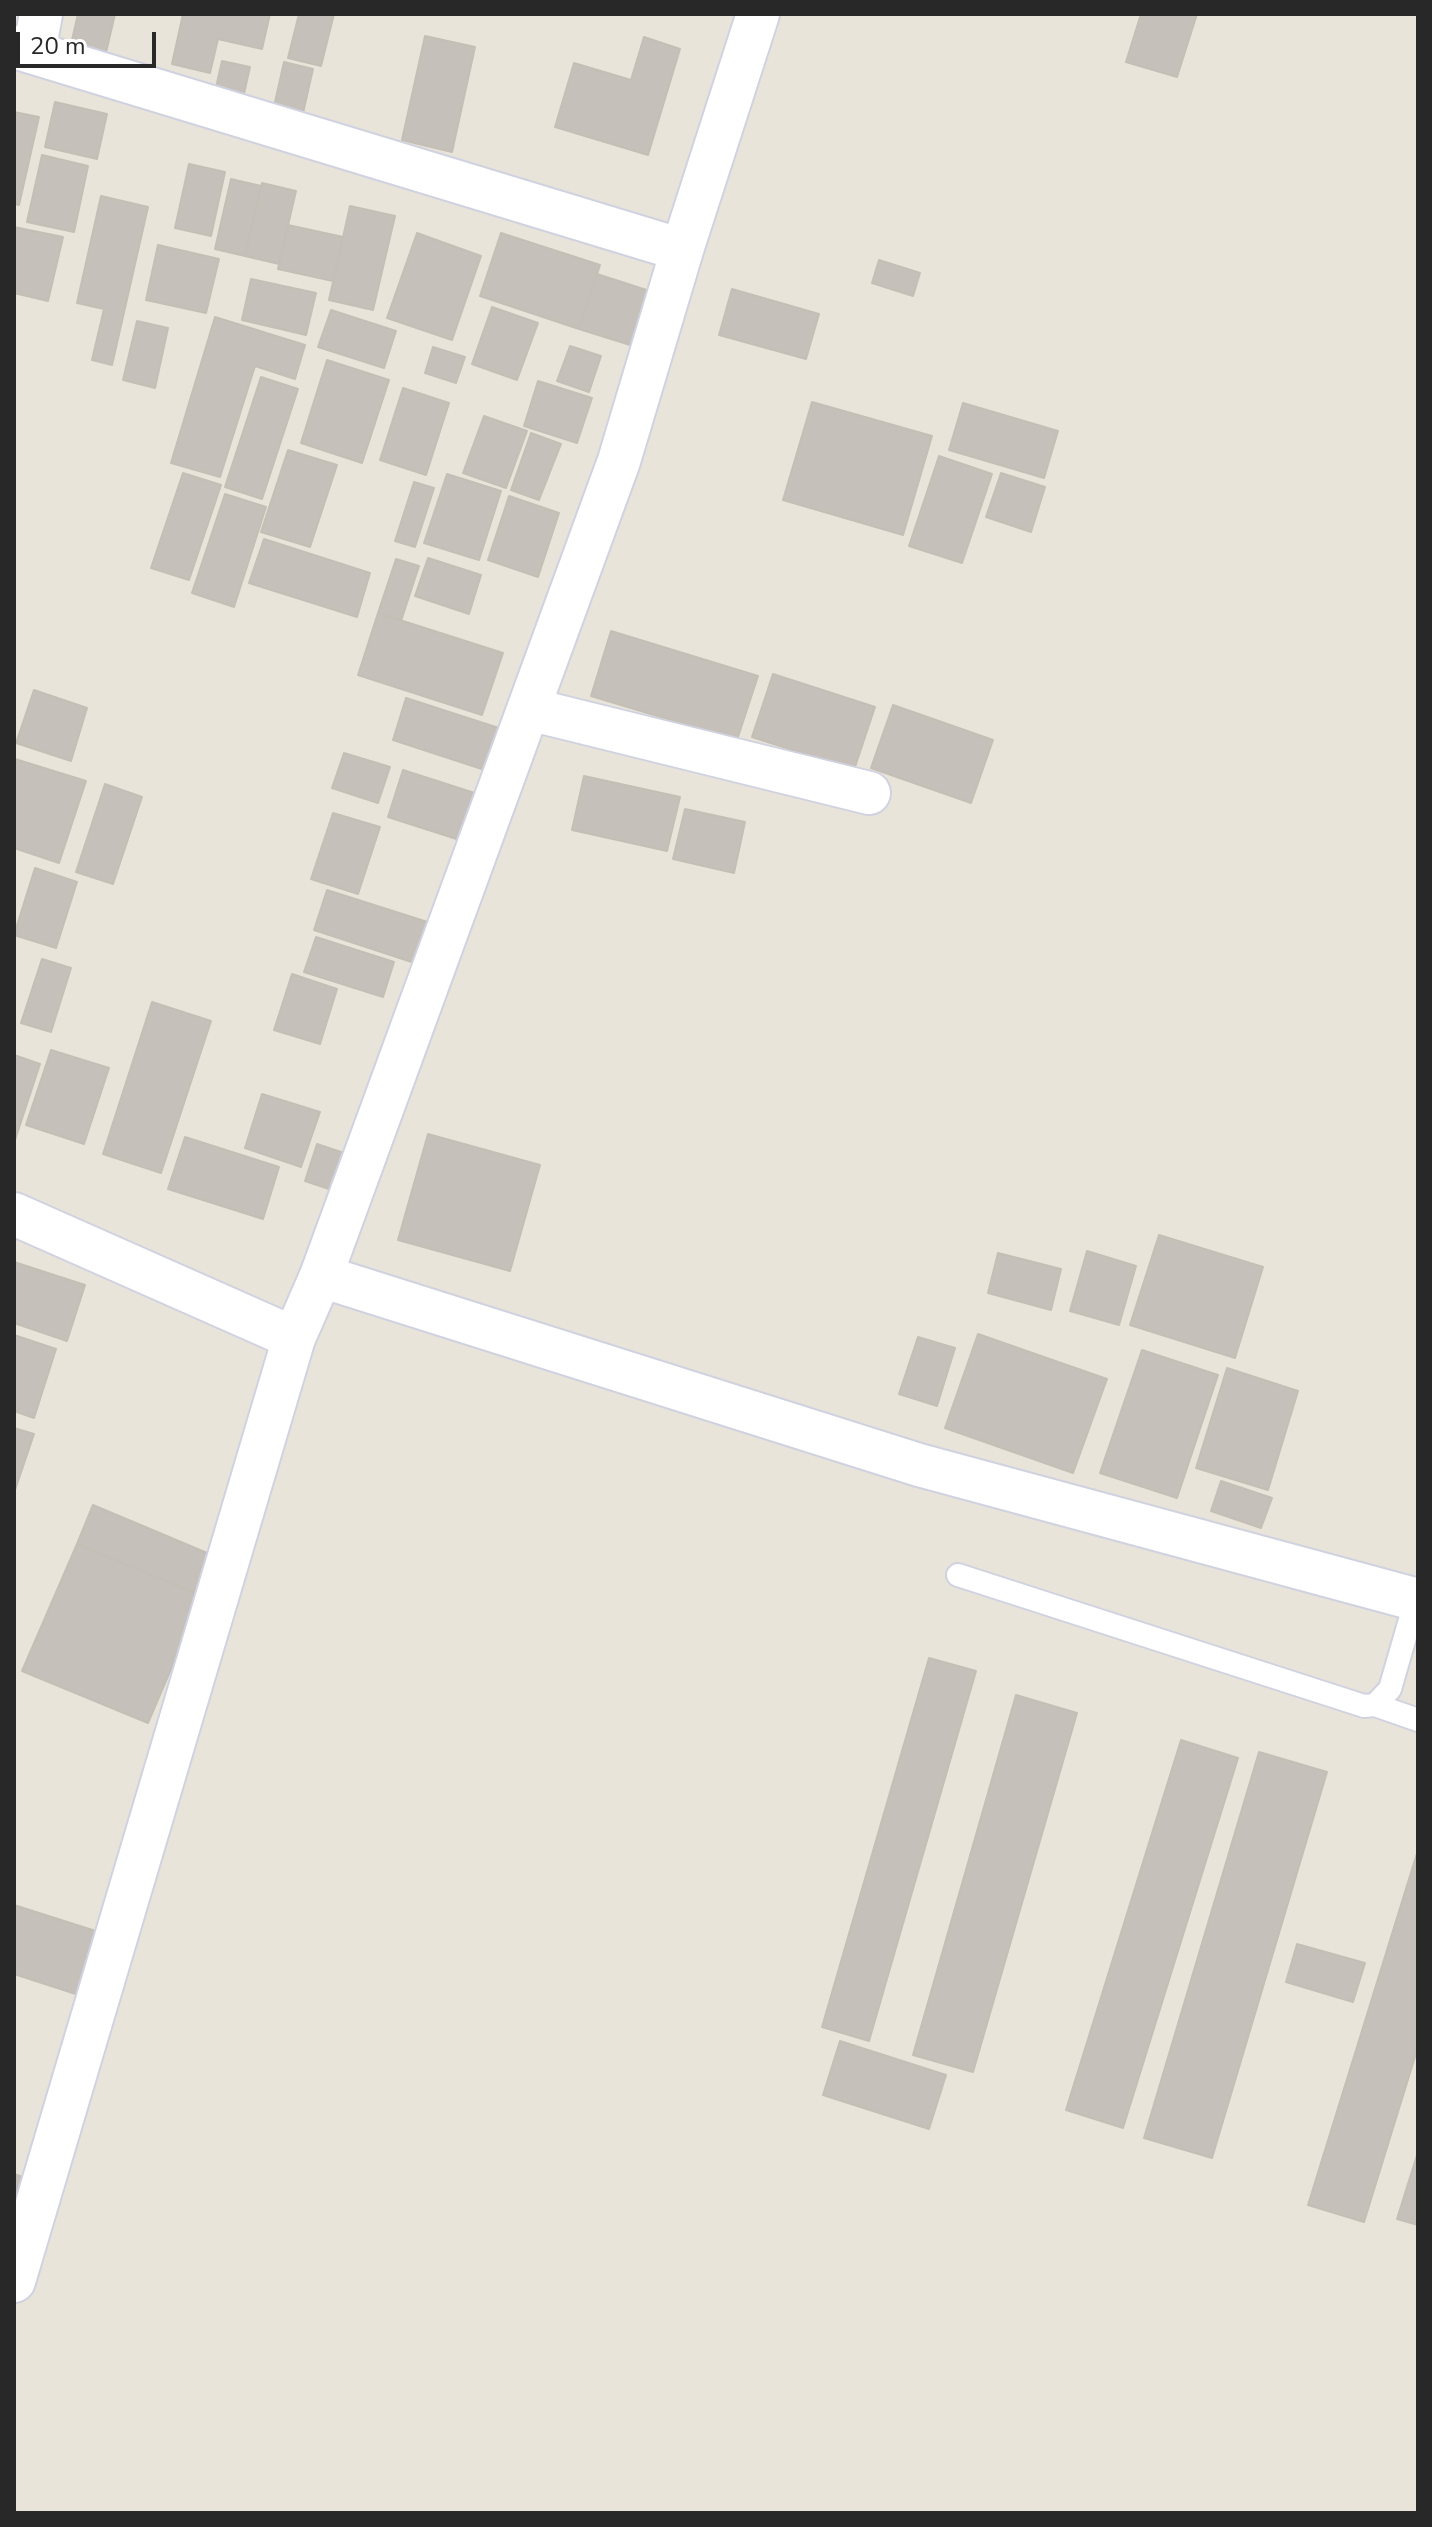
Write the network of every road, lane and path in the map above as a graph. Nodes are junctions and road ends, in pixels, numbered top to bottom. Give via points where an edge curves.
1 (758, 14) edge
2 (30, 38) edge
3 (682, 250) junction
4 (529, 709) junction
5 (869, 793) dead end
6 (14, 1214) edge
7 (321, 1276) junction
8 (294, 1338) junction
9 (958, 1575) dead end
10 (1417, 1599) edge
11 (1375, 1705) junction
12 (1418, 1720) edge
13 (14, 2281) edge

1 - 3 street
2 - 3 street
3 - 4 street via 619,461
4 - 5 street
4 - 7 street
6 - 8 street
7 - 8 street
7 - 10 street via 919,1465
8 - 13 street
9 - 11 lane via 1353,1704
10 - 11 lane via 1390,1689
11 - 12 lane

